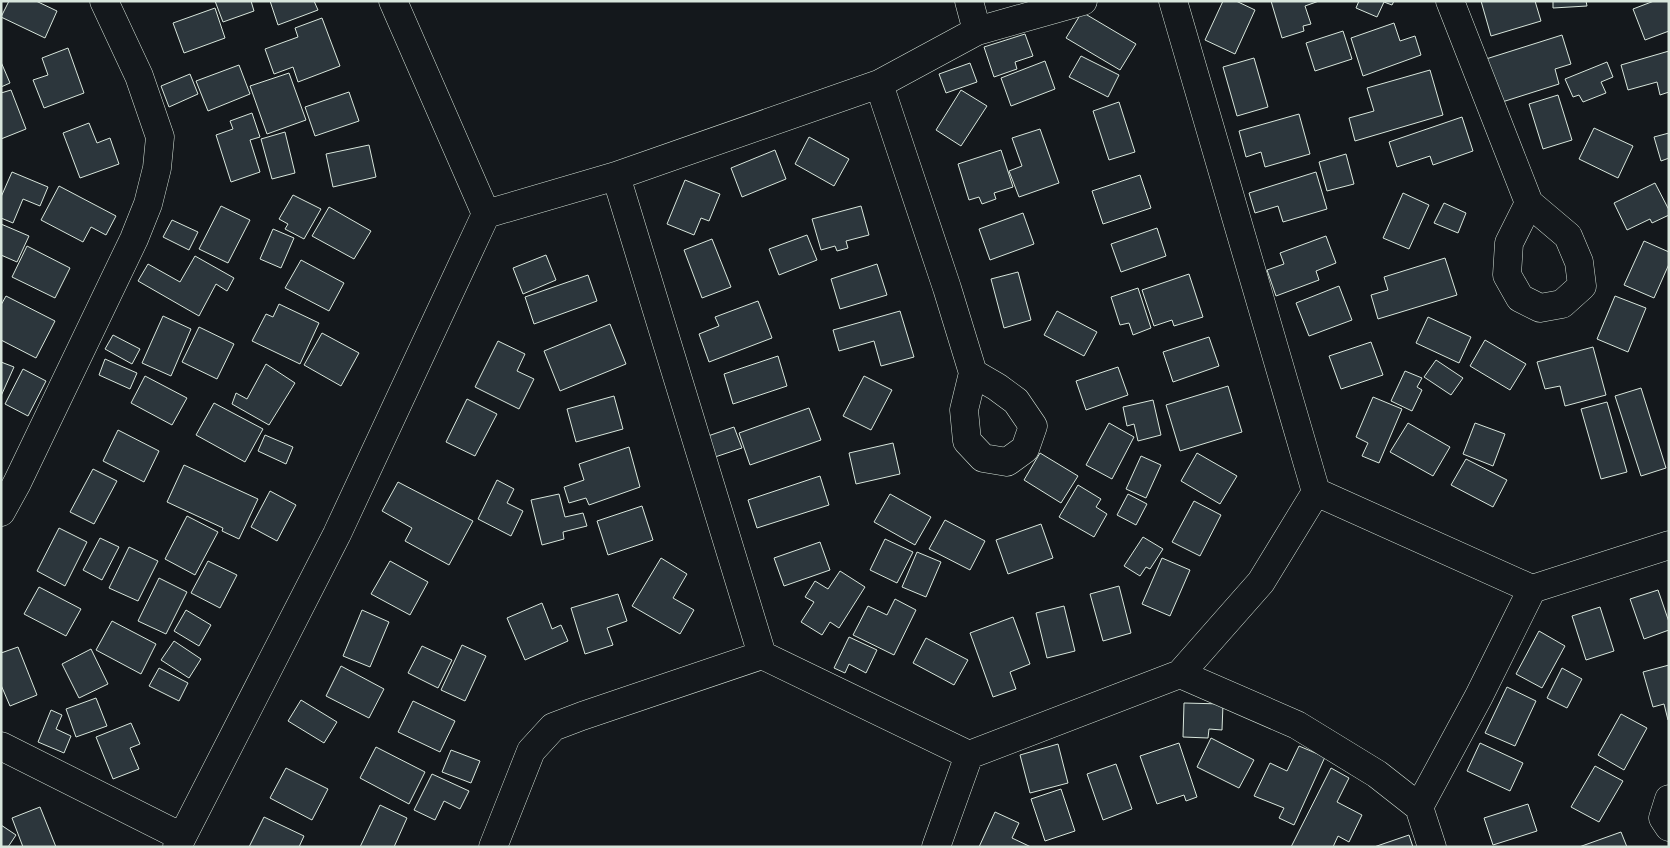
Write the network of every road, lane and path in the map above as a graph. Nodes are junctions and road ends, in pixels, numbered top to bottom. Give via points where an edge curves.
1 (104, 1) edge
2 (393, 1) edge
3 (969, 1) edge
4 (1082, 1) edge
5 (1173, 1) edge
6 (1450, 1) edge
7 (978, 31) junction
8 (879, 84) junction
9 (616, 176) junction
10 (1529, 204) dead end
11 (486, 214) junction
12 (973, 373) dead end
13 (1316, 492) junction
14 (1, 512) edge
15 (1669, 545) edge
16 (1532, 589) junction
17 (762, 655) junction
18 (1180, 674) junction
19 (1, 746) edge
20 (969, 755) junction
21 (1669, 799) edge
22 (1419, 807) junction
23 (1669, 827) edge
24 (180, 842) edge
25 (493, 847) edge
26 (936, 847) edge
27 (1432, 847) edge

1 - 14 street via 139,76 160,137 157,168 148,204 134,238
2 - 11 street
3 - 7 street
4 - 7 street
5 - 13 street
6 - 10 street
7 - 8 street
8 - 9 street
8 - 12 street
9 - 11 street
9 - 17 street
11 - 24 street via 337,534
13 - 16 street
13 - 18 street via 1261,582
15 - 16 street
16 - 22 street
17 - 20 street
17 - 25 street via 553,727 531,751
18 - 20 street
18 - 22 street via 1297,725 1377,774
19 - 24 street
20 - 26 street
21 - 23 street via 1663,818
22 - 27 street

